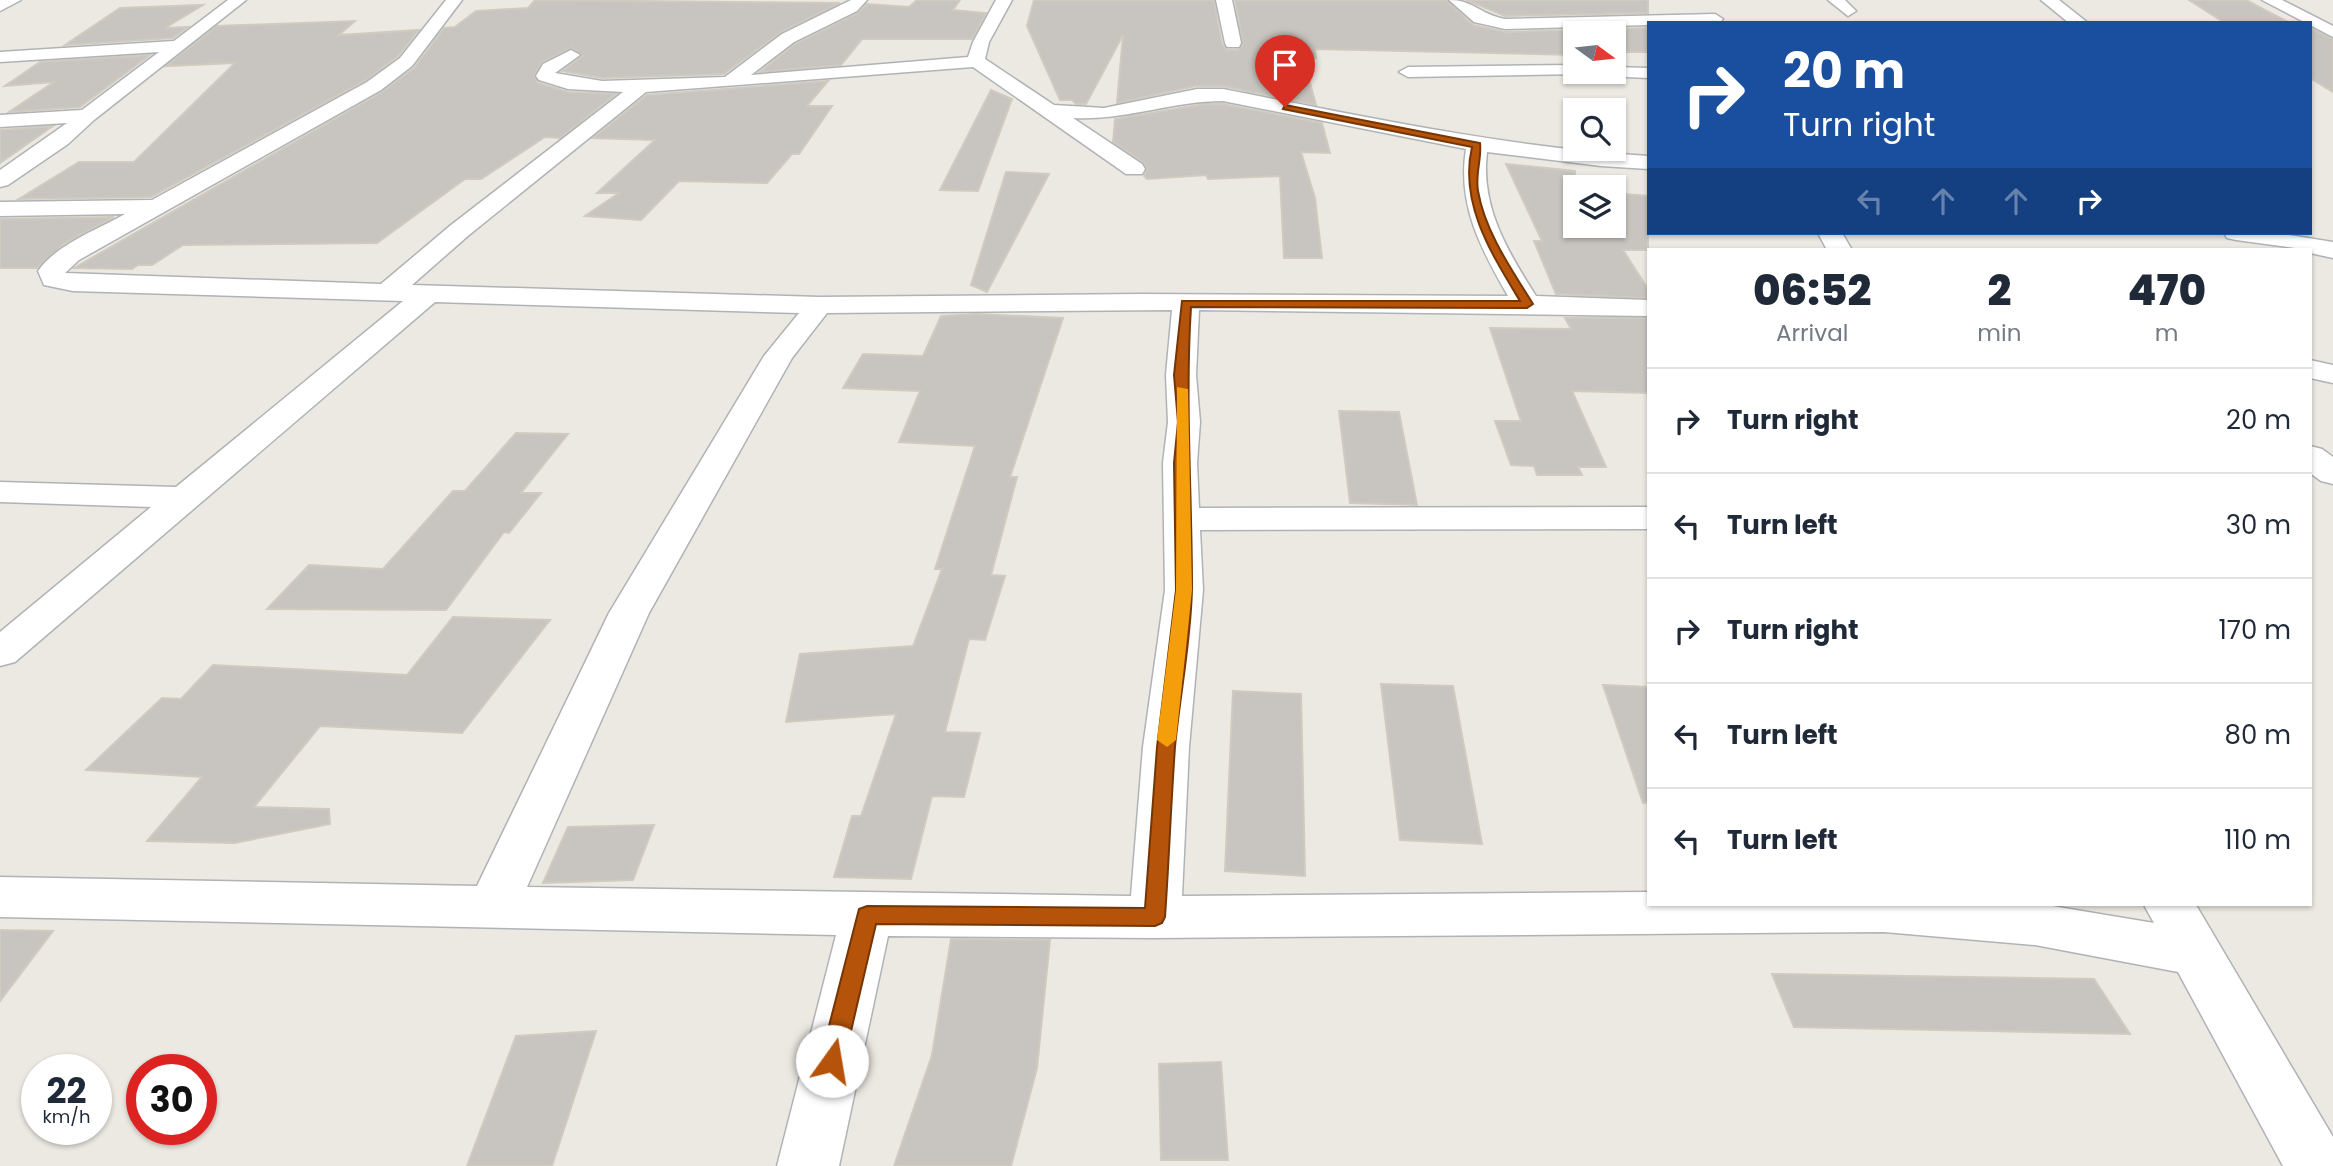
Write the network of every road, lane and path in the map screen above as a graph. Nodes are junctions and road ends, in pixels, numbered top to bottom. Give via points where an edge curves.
1 (13, 0) edge
2 (239, 0) edge
3 (454, 0) edge
4 (859, 0) edge
5 (1004, 0) edge
6 (1224, 0) edge
7 (1457, 0) edge
8 (2049, 0) edge
9 (2270, 0) edge
10 (2278, 0) edge
11 (2306, 1) edge
12 (1699, 5) dead end
13 (0, 6) edge
14 (1716, 21) edge
15 (2077, 21) edge
16 (2311, 21) edge
17 (2312, 21) edge
18 (1647, 22) edge
19 (2333, 32) edge
20 (1233, 43) dead end
21 (176, 46) junction
22 (571, 55) dead end
23 (0, 57) edge
24 (976, 61) junction
25 (1563, 70) edge
26 (1408, 72) dead end
27 (1626, 72) edge
28 (1647, 73) edge
29 (730, 82) junction
30 (643, 86) junction
31 (1050, 111) junction
32 (87, 116) junction
33 (0, 121) edge
34 (1477, 145) junction
35 (1647, 162) edge
36 (1134, 169) dead end
37 (0, 180) edge
38 (159, 207) junction
39 (0, 209) edge
40 (2247, 235) edge
41 (2333, 250) edge
42 (389, 291) junction
43 (430, 292) junction
44 (1186, 303) junction
45 (1527, 304) junction
46 (819, 305) junction
47 (1647, 308) edge
48 (2312, 369) edge
49 (2333, 374) edge
50 (2312, 458) edge
51 (2333, 474) edge
52 (0, 492) edge
53 (183, 498) junction
54 (1647, 518) edge
55 (1184, 519) junction
56 (0, 653) edge
57 (0, 897) edge
58 (493, 906) junction
59 (2171, 906) edge
60 (867, 915) junction
61 (1155, 917) junction
62 (2196, 953) junction
63 (808, 1166) edge
64 (2316, 1166) edge

1 - 13 street
2 - 21 street
3 - 38 street via 406,62 374,86
4 - 29 street via 788,38
5 - 24 street
6 - 20 street
7 - 18 street via 1480,19 1505,24
8 - 15 street
9 - 16 street
10 - 11 street
12 - 14 street
17 - 19 street
21 - 23 street
21 - 32 street
22 - 30 street via 549,68 545,76 575,84
24 - 29 street
24 - 31 street
25 - 26 street
27 - 28 street
29 - 30 street
30 - 42 street
31 - 34 street via 1104,114 1223,94
31 - 36 street
32 - 33 street
32 - 37 street via 61,140
34 - 35 street
34 - 45 street via 1471,171 1474,195 1495,251
38 - 39 street
38 - 42 street via 70,255 51,271 53,279 73,284
40 - 41 street
42 - 43 street
43 - 46 street
43 - 53 street
44 - 45 street
44 - 46 street
44 - 55 street via 1181,375
45 - 47 street
46 - 58 street via 779,356 629,613
48 - 49 street
50 - 51 street
52 - 53 street
53 - 56 street
54 - 55 street
55 - 61 street via 1184,590 1166,747
57 - 58 street
58 - 60 street
59 - 62 street
60 - 61 street
60 - 63 street
61 - 62 street via 1884,911 2035,924
62 - 64 street

